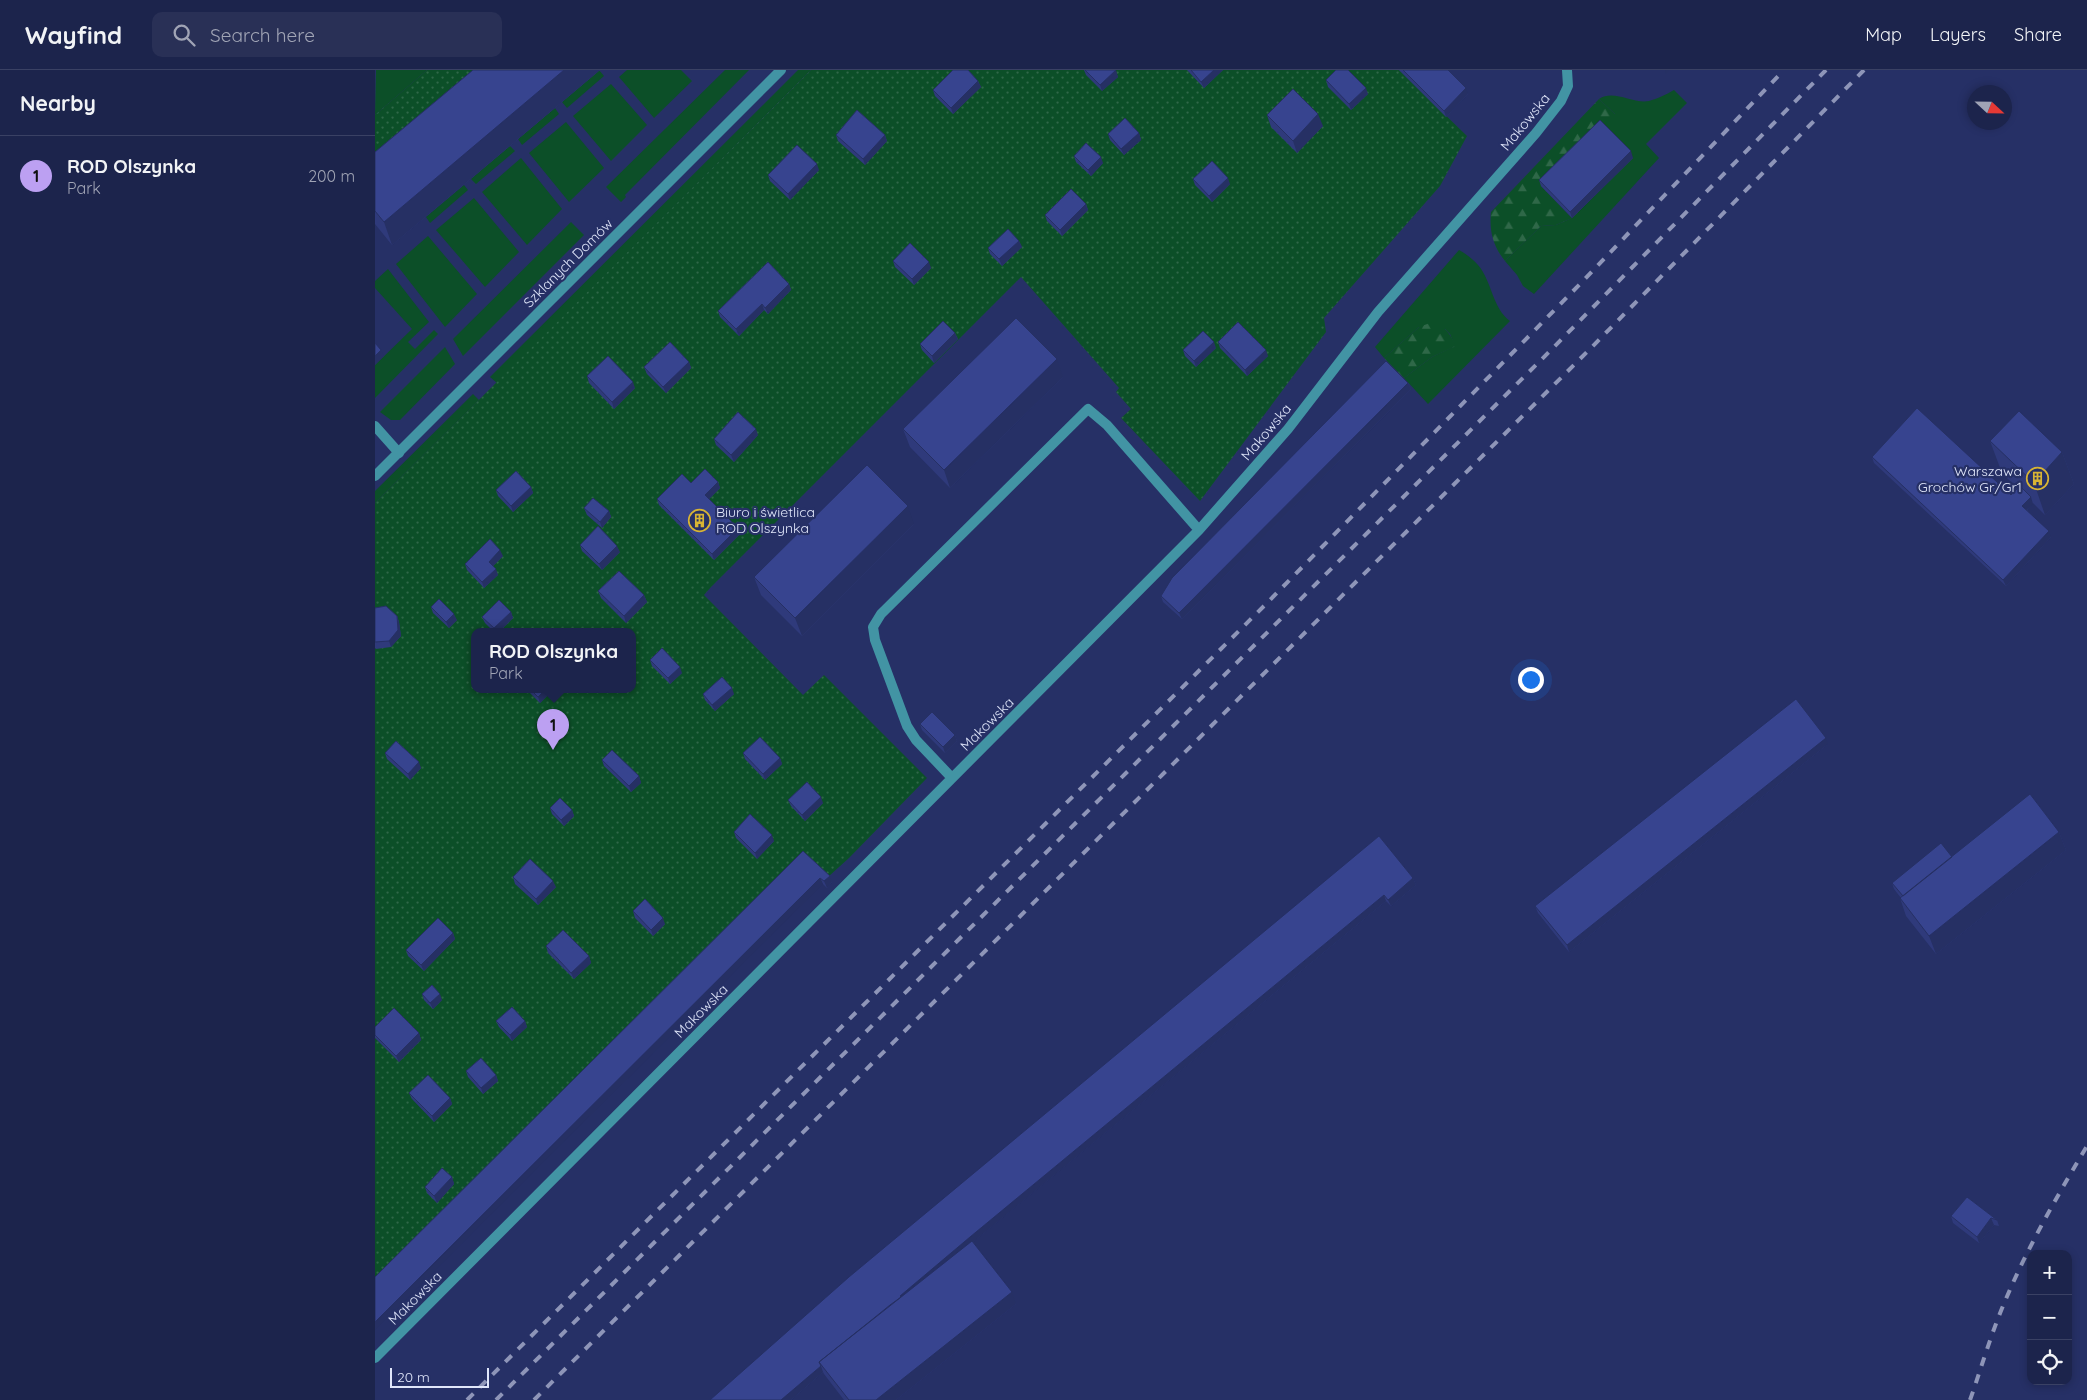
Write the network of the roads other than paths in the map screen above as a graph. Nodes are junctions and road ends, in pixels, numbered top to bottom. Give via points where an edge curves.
1 (781, 70) edge
2 (1567, 70) edge
3 (375, 426) edge
4 (399, 453) junction
5 (375, 476) edge
6 (1199, 530) junction
7 (952, 778) junction
8 (375, 1358) edge

1 - 4 street, Szklanych Domów
2 - 6 street, Makowska via 1568,86 1561,101 1536,133 1378,312 1288,429
3 - 4 street
4 - 5 street, Szklanych Domów
6 - 7 street, Makowska
6 - 7 street via 1107,425 1088,409 881,614 873,627 875,640 907,726
7 - 8 street, Makowska

